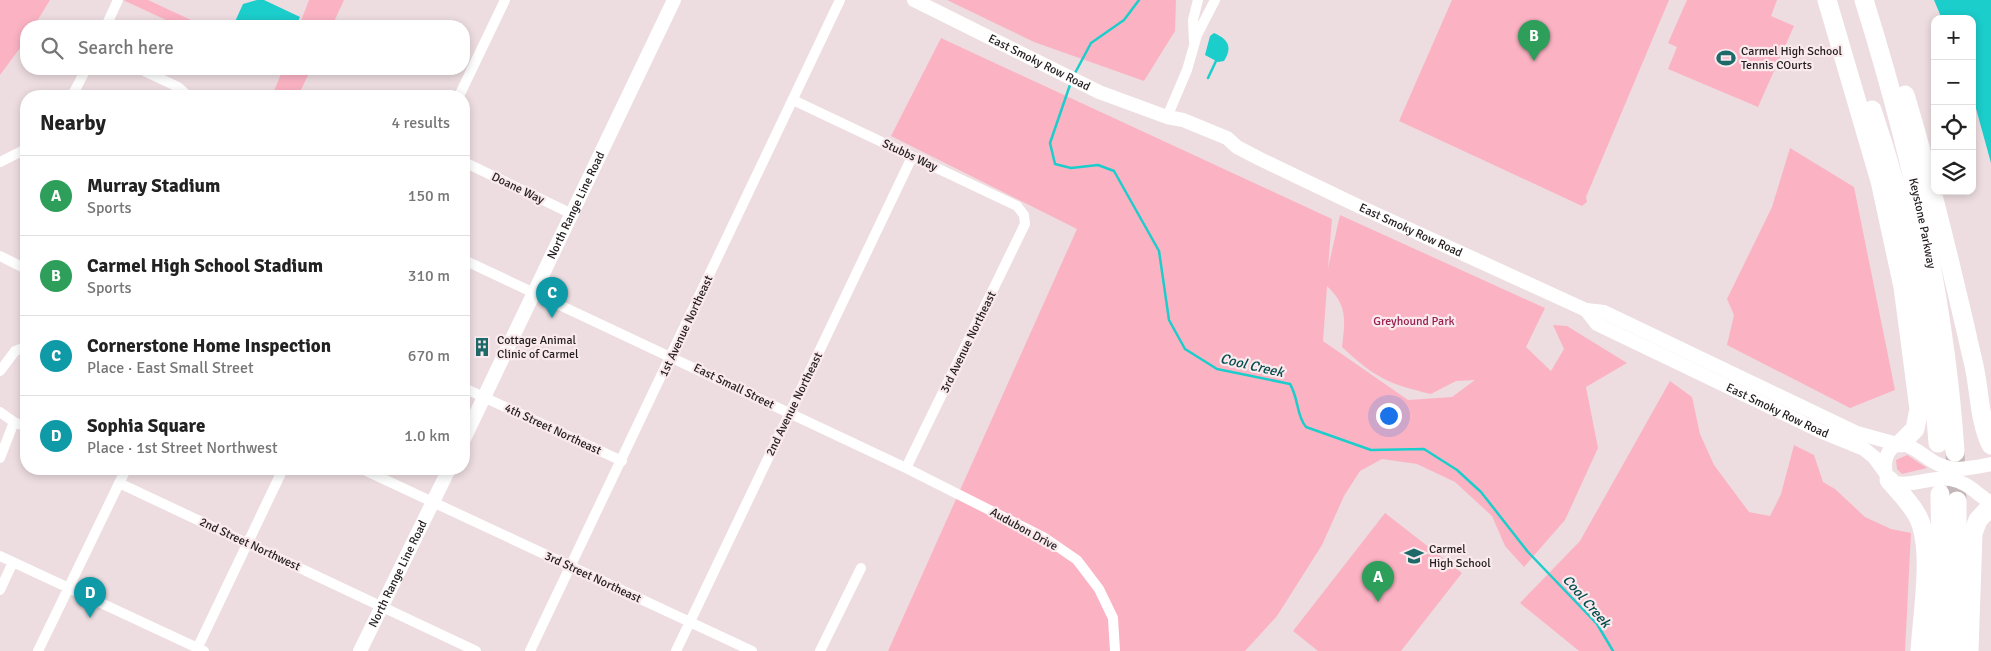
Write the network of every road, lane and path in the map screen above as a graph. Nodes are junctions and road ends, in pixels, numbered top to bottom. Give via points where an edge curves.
1 (118, 0) edge
2 (505, 0) edge
3 (674, 0) edge
4 (840, 0) edge
5 (914, 0) edge
6 (1198, 0) edge
7 (1215, 0) edge
8 (1827, 0) edge
9 (1833, 0) edge
10 (1864, 0) edge
11 (1873, 0) edge
12 (109, 20) edge
13 (1194, 46) junction
14 (470, 73) edge
15 (83, 75) edge
16 (153, 75) edge
17 (469, 75) edge
18 (75, 90) edge
19 (181, 90) edge
20 (462, 90) edge
21 (793, 100) junction
22 (1168, 117) junction
23 (20, 152) edge
24 (912, 157) junction
25 (0, 162) edge
26 (470, 165) edge
27 (572, 214) junction
28 (1024, 215) joint
29 (0, 256) edge
30 (470, 263) edge
31 (20, 265) edge
32 (534, 292) junction
33 (1586, 310) junction
34 (20, 349) edge
35 (672, 356) junction
36 (0, 371) edge
37 (470, 391) edge
38 (484, 397) junction
39 (0, 412) edge
40 (790, 413) junction
41 (14, 422) junction
42 (20, 424) edge
43 (470, 426) edge
44 (1899, 443) junction
45 (1938, 443) tunnel mouth
46 (1991, 446) edge
47 (1955, 452) tunnel mouth
48 (0, 458) edge
49 (622, 461) junction
50 (1991, 464) edge
51 (906, 468) junction
52 (123, 475) edge
53 (280, 475) edge
54 (375, 475) edge
55 (446, 475) edge
56 (1887, 476) junction
57 (119, 482) junction
58 (433, 502) junction
59 (1991, 504) edge
60 (1991, 518) edge
61 (1973, 534) junction
62 (248, 543) junction
63 (0, 556) edge
64 (13, 562) junction
65 (570, 566) junction
66 (861, 568) dead end
67 (68, 588) junction
68 (0, 590) edge
69 (382, 606) junction
70 (689, 622) junction
71 (199, 650) edge
72 (38, 651) edge
73 (360, 651) edge
74 (476, 651) edge
75 (530, 651) edge
76 (676, 651) edge
77 (752, 651) edge
78 (820, 651) edge
79 (1115, 651) edge
80 (1920, 651) edge
81 (1937, 651) edge
82 (1954, 651) edge
83 (1969, 651) edge

1 - 12 street
2 - 14 street
3 - 27 street, North Range Line Road
4 - 21 street, 1st Avenue Northeast
5 - 22 street, East Smoky Row Road via 1099,92
6 - 13 street via 1193,20
7 - 13 street
8 - 44 highway via 1883,194 1903,287 1918,382 1919,409 1915,429
9 - 45 highway, Keystone Parkway via 1883,142 1900,201 1924,320
10 - 47 highway, Keystone Parkway via 1900,125 1927,243 1944,340
11 - 46 highway via 1925,166 1973,358 1984,428
13 - 22 street
15 - 18 street
16 - 19 street
17 - 20 street
21 - 24 street, Stubbs Way
21 - 35 street, 1st Avenue Northeast
22 - 33 street, East Smoky Row Road via 1226,138 1237,147 1403,227
23 - 25 street
24 - 28 street, Stubbs Way via 1016,206
24 - 40 street, 2nd Avenue Northeast
26 - 27 street, Doane Way
27 - 32 street, North Range Line Road
28 - 51 street, 3rd Avenue Northeast via 1025,224
29 - 31 street
30 - 32 street, East Small Street
32 - 35 street, East Small Street
32 - 38 street, North Range Line Road
33 - 44 street, East Smoky Row Road via 1604,312 1857,433
33 - 56 street, East Smoky Row Road via 1597,324 1864,450 1874,456
34 - 36 street
35 - 40 street, East Small Street
35 - 49 street, 1st Avenue Northeast
37 - 38 street, 4th Street Northeast
38 - 43 street, North Range Line Road
38 - 49 street, 4th Street Northeast
39 - 41 street
40 - 51 street, East Small Street
40 - 70 street, 2nd Avenue Northeast
41 - 42 street
41 - 48 street
44 - 50 street, East Smoky Row Road via 1914,447 1934,462 1949,468 1970,469
44 - 56 street via 1886,456
49 - 65 street, 1st Avenue Northeast
51 - 79 street, Audubon Drive via 1045,538 1077,560 1100,589 1113,618
52 - 57 street
53 - 62 street
54 - 58 street, 3rd Street Northeast
55 - 58 street, North Range Line Road
56 - 59 street via 1895,483 1907,484 1929,478 1954,480 1966,484
56 - 80 highway via 1914,510 1923,532 1926,558
57 - 62 street, 2nd Street Northwest
57 - 67 street
58 - 65 street, 3rd Street Northeast
58 - 69 street, North Range Line Road
59 - 61 highway via 1981,515
60 - 61 highway
61 - 83 highway
62 - 69 street, 2nd Street Northwest
62 - 71 street
63 - 64 street
64 - 67 street
64 - 68 street
65 - 70 street, 3rd Street Northeast
65 - 75 street, 1st Avenue Northeast
66 - 78 street
67 - 71 street
67 - 72 street
69 - 73 street, North Range Line Road
69 - 74 street, 2nd Street Northwest
70 - 76 street, 2nd Avenue Northeast
70 - 77 street, 3rd Street Northeast
81 - 82 highway via 1940,580 1949,498 1957,589

